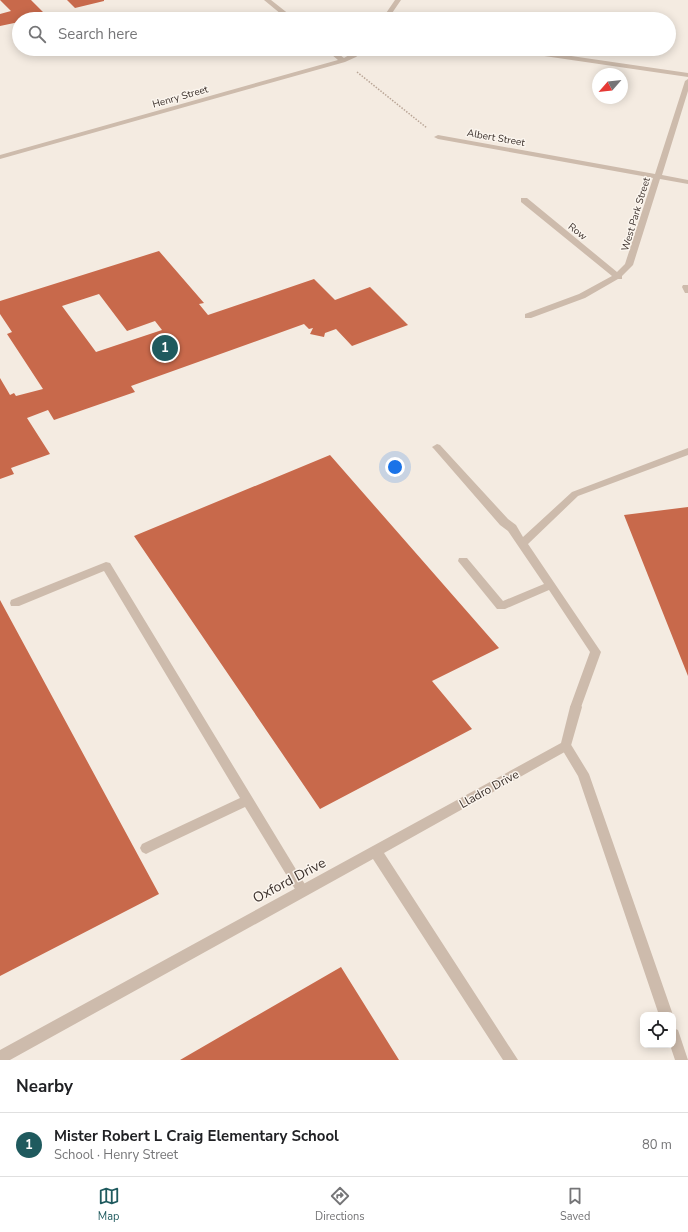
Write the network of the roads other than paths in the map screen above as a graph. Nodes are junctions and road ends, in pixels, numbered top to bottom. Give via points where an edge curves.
1 (267, 0) edge
2 (398, 0) edge
3 (282, 12) edge
4 (390, 12) edge
5 (338, 56) edge
6 (354, 56) edge
7 (558, 56) edge
8 (343, 60) junction
9 (688, 75) edge
10 (688, 81) edge
11 (438, 137) road end
12 (0, 157) edge
13 (658, 177) junction
14 (688, 182) edge
15 (524, 200) dead end
16 (619, 277) junction
17 (528, 316) dead end
18 (437, 446) dead end
19 (688, 451) edge
20 (522, 544) junction
21 (463, 561) dead end
22 (551, 585) junction
23 (15, 603) dead end
24 (566, 746) junction
25 (248, 800) junction
26 (146, 848) dead end
27 (376, 852) junction
28 (302, 890) junction
29 (665, 1012) edge
30 (676, 1043) edge
31 (0, 1058) edge
32 (511, 1060) edge
33 (682, 1060) edge

1 - 3 street
2 - 4 street
5 - 8 street
6 - 8 street, Henry Street
7 - 9 street
8 - 12 street, Henry Street
10 - 13 street, West Park Street
11 - 13 street, Albert Street
13 - 14 street, Albert Street
13 - 16 street, West Park Street via 633,258
15 - 16 street, Row
16 - 17 street, West Park Street via 605,286
18 - 20 street via 512,528
19 - 20 street via 574,494
20 - 22 street
21 - 22 street via 501,606
22 - 24 street via 596,652 576,707
23 - 25 street via 106,566
24 - 27 street, Lladro Drive
24 - 29 street via 582,774
25 - 26 street
25 - 28 street
27 - 28 street, Oxford Drive
27 - 32 street
28 - 31 street, Oxford Drive
30 - 33 street

